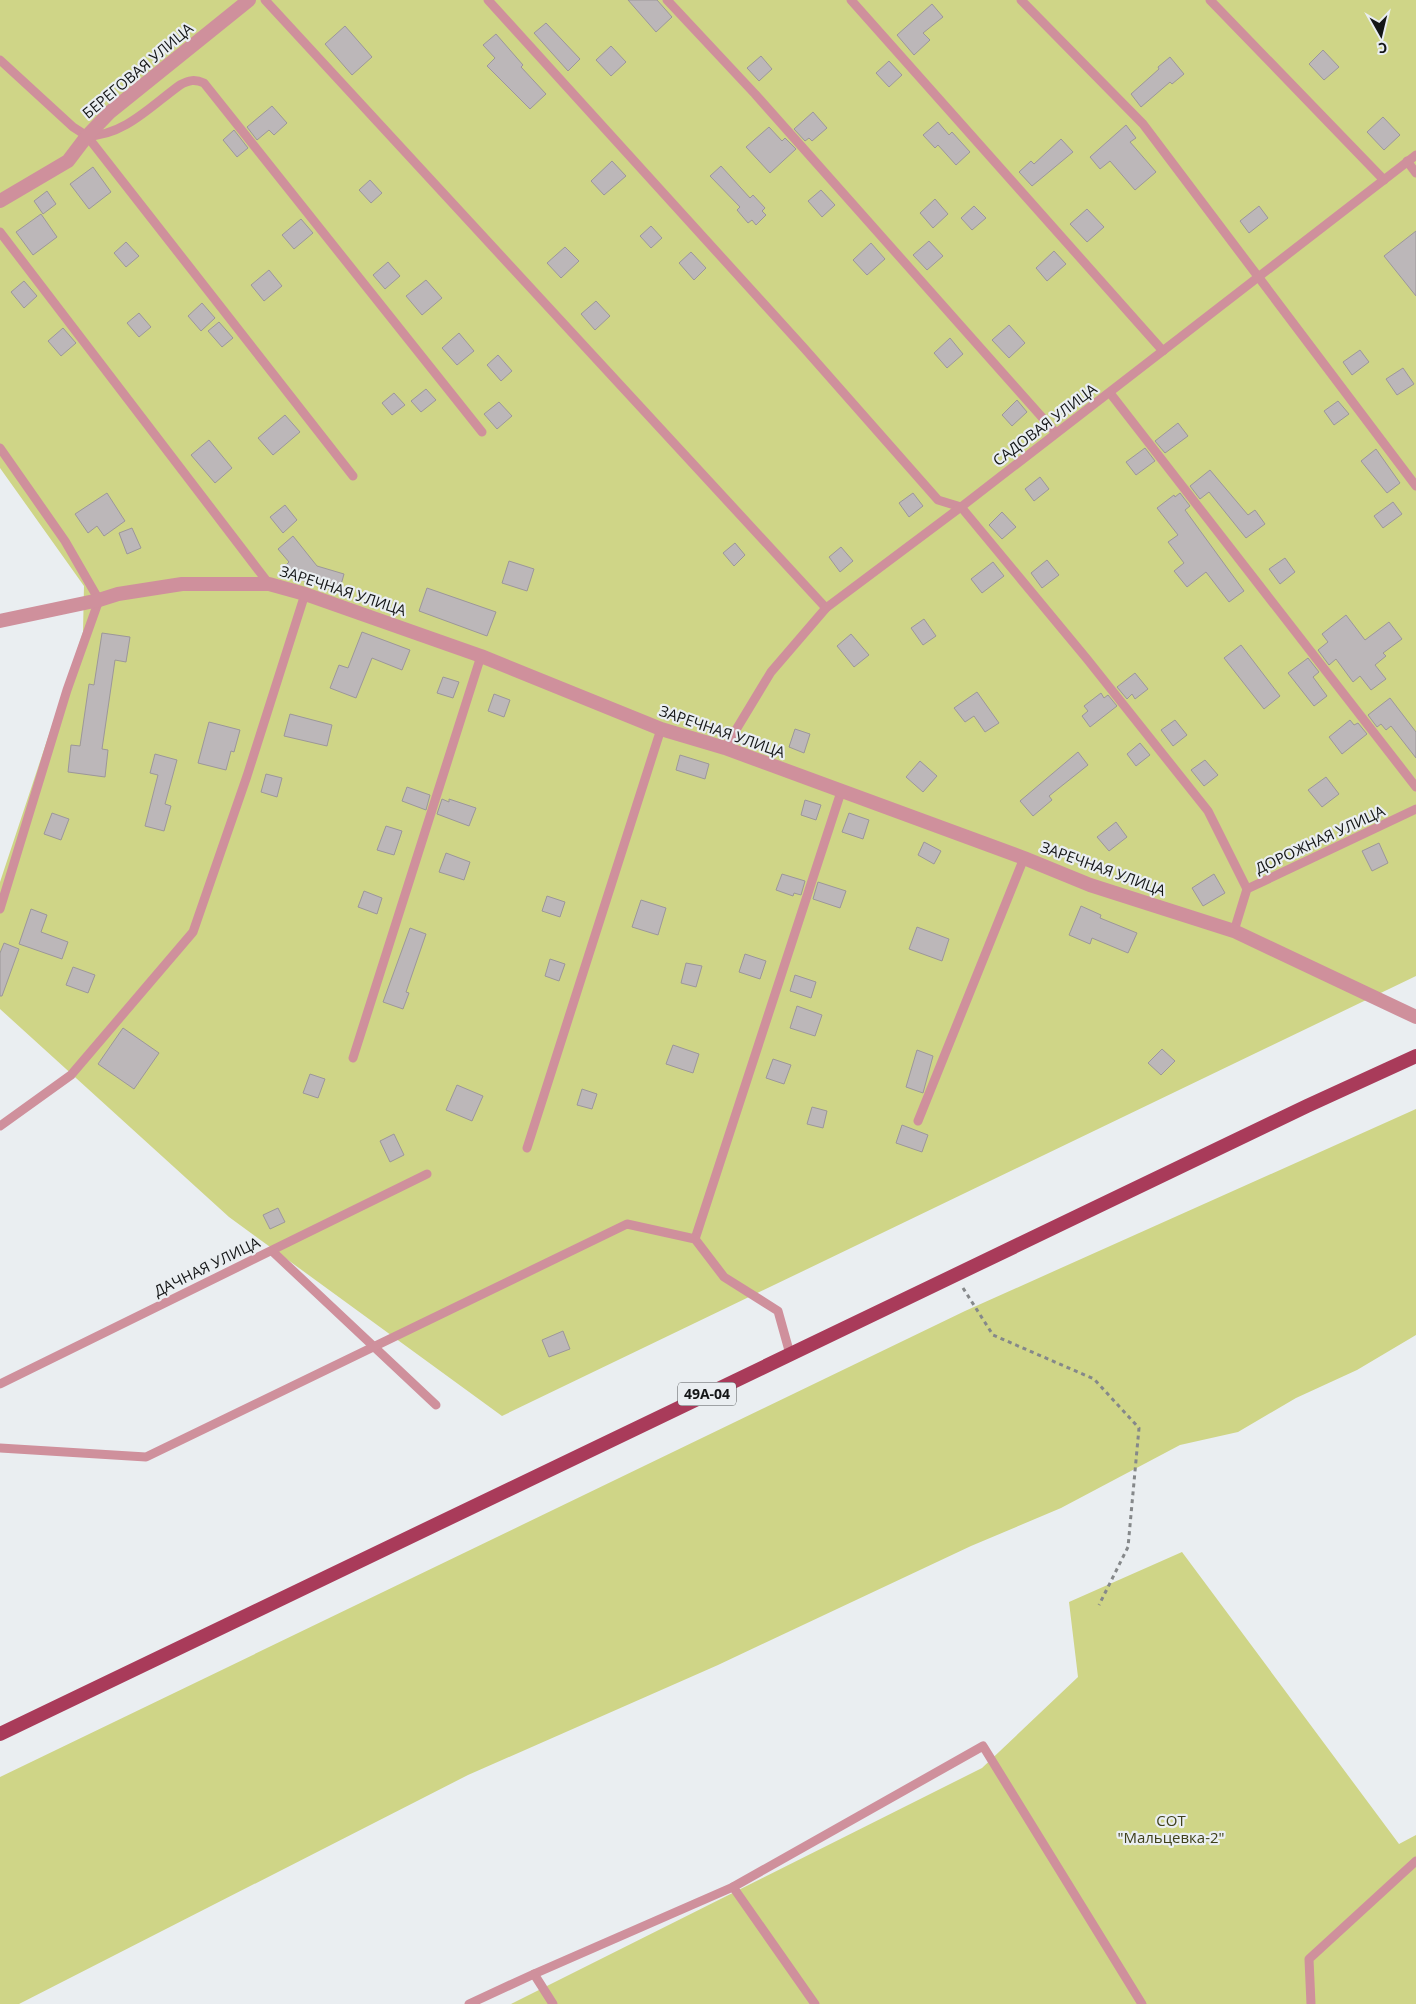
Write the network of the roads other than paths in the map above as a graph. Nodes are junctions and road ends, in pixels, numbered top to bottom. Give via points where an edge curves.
1 (249, 0) edge
2 (265, 0) edge
3 (488, 0) edge
4 (667, 0) edge
5 (851, 0) edge
6 (1021, 0) edge
7 (1210, 0) edge
8 (0, 60) edge
9 (87, 136) junction
10 (1416, 155) edge
11 (1407, 162) junction
12 (1416, 173) edge
13 (1384, 180) junction
14 (0, 200) edge
15 (0, 232) edge
16 (1258, 278) junction
17 (1163, 351) junction
18 (1110, 393) junction
19 (482, 432) dead end
20 (1056, 433) junction
21 (0, 448) edge
22 (353, 476) dead end
23 (1416, 486) edge
24 (961, 507) junction
25 (269, 584) junction
26 (305, 594) junction
27 (99, 600) junction
28 (826, 608) junction
29 (0, 621) edge
30 (481, 656) junction
31 (661, 729) junction
32 (725, 748) junction
33 (1416, 786) edge
34 (841, 792) junction
35 (1416, 809) edge
36 (1024, 858) junction
37 (1247, 889) junction
38 (0, 909) edge
39 (1234, 930) junction
40 (1416, 1017) edge
41 (1416, 1056) edge
42 (353, 1058) dead end
43 (918, 1121) dead end
44 (0, 1126) edge
45 (527, 1148) dead end
46 (427, 1174) dead end
47 (695, 1239) junction
48 (272, 1251) junction
49 (374, 1347) junction
50 (790, 1354) junction
51 (0, 1384) edge
52 (436, 1405) dead end
53 (0, 1448) edge
54 (0, 1734) edge
55 (1414, 1866) edge
56 (732, 1886) junction
57 (534, 1974) junction
58 (469, 2004) edge
59 (553, 2004) edge
60 (815, 2004) edge
61 (1142, 2004) edge
62 (1311, 2004) edge

1 - 9 street, БЕРЕГОВАЯ УЛИЦА via 110,112
2 - 28 lane
3 - 24 lane via 938,500
4 - 20 lane via 755,94
5 - 17 lane
6 - 16 lane via 1143,124
7 - 13 lane
8 - 9 lane via 73,128
9 - 14 street, БЕРЕГОВАЯ УЛИЦА via 68,161
9 - 19 lane via 99,136 121,128 189,80 204,83
9 - 22 lane
10 - 11 lane, САДОВАЯ УЛИЦА
11 - 12 lane
11 - 13 lane, САДОВАЯ УЛИЦА
13 - 16 lane, САДОВАЯ УЛИЦА
15 - 25 lane
16 - 17 lane, САДОВАЯ УЛИЦА
16 - 23 lane
17 - 18 lane, САДОВАЯ УЛИЦА
18 - 20 lane, САДОВАЯ УЛИЦА
18 - 33 lane
20 - 24 lane, САДОВАЯ УЛИЦА
21 - 27 lane via 65,541
24 - 28 lane, САДОВАЯ УЛИЦА
24 - 37 lane via 1088,659 1208,811
25 - 26 street, ЗАРЕЧНАЯ УЛИЦА
25 - 27 street, ЗАРЕЧНАЯ УЛИЦА via 182,584
26 - 30 street, ЗАРЕЧНАЯ УЛИЦА
26 - 44 lane via 248,776 193,932 71,1075
27 - 29 street, ЗАРЕЧНАЯ УЛИЦА
27 - 38 lane via 67,690
28 - 32 lane, САДОВАЯ УЛИЦА via 771,672
30 - 31 street, ЗАРЕЧНАЯ УЛИЦА
30 - 42 lane
31 - 32 street, ЗАРЕЧНАЯ УЛИЦА
31 - 45 lane
32 - 34 street, ЗАРЕЧНАЯ УЛИЦА
34 - 36 street, ЗАРЕЧНАЯ УЛИЦА
34 - 47 lane
35 - 37 lane, ДОРОЖНАЯ УЛИЦА
36 - 39 street, ЗАРЕЧНАЯ УЛИЦА via 1090,885
36 - 43 lane
37 - 39 lane, ДОРОЖНАЯ УЛИЦА
39 - 40 street, ЗАРЕЧНАЯ УЛИЦА
41 - 50 main road, 49А-04
46 - 48 lane, ДАЧНАЯ УЛИЦА
47 - 49 lane via 627,1224
47 - 50 lane via 724,1277 778,1311
48 - 49 lane
48 - 51 lane, ДАЧНАЯ УЛИЦА
49 - 52 lane
49 - 53 lane via 146,1458
50 - 54 main road, 49А-04
55 - 62 lane via 1309,1959
56 - 57 lane
56 - 60 lane
56 - 61 lane via 983,1746
57 - 58 lane
57 - 59 lane

